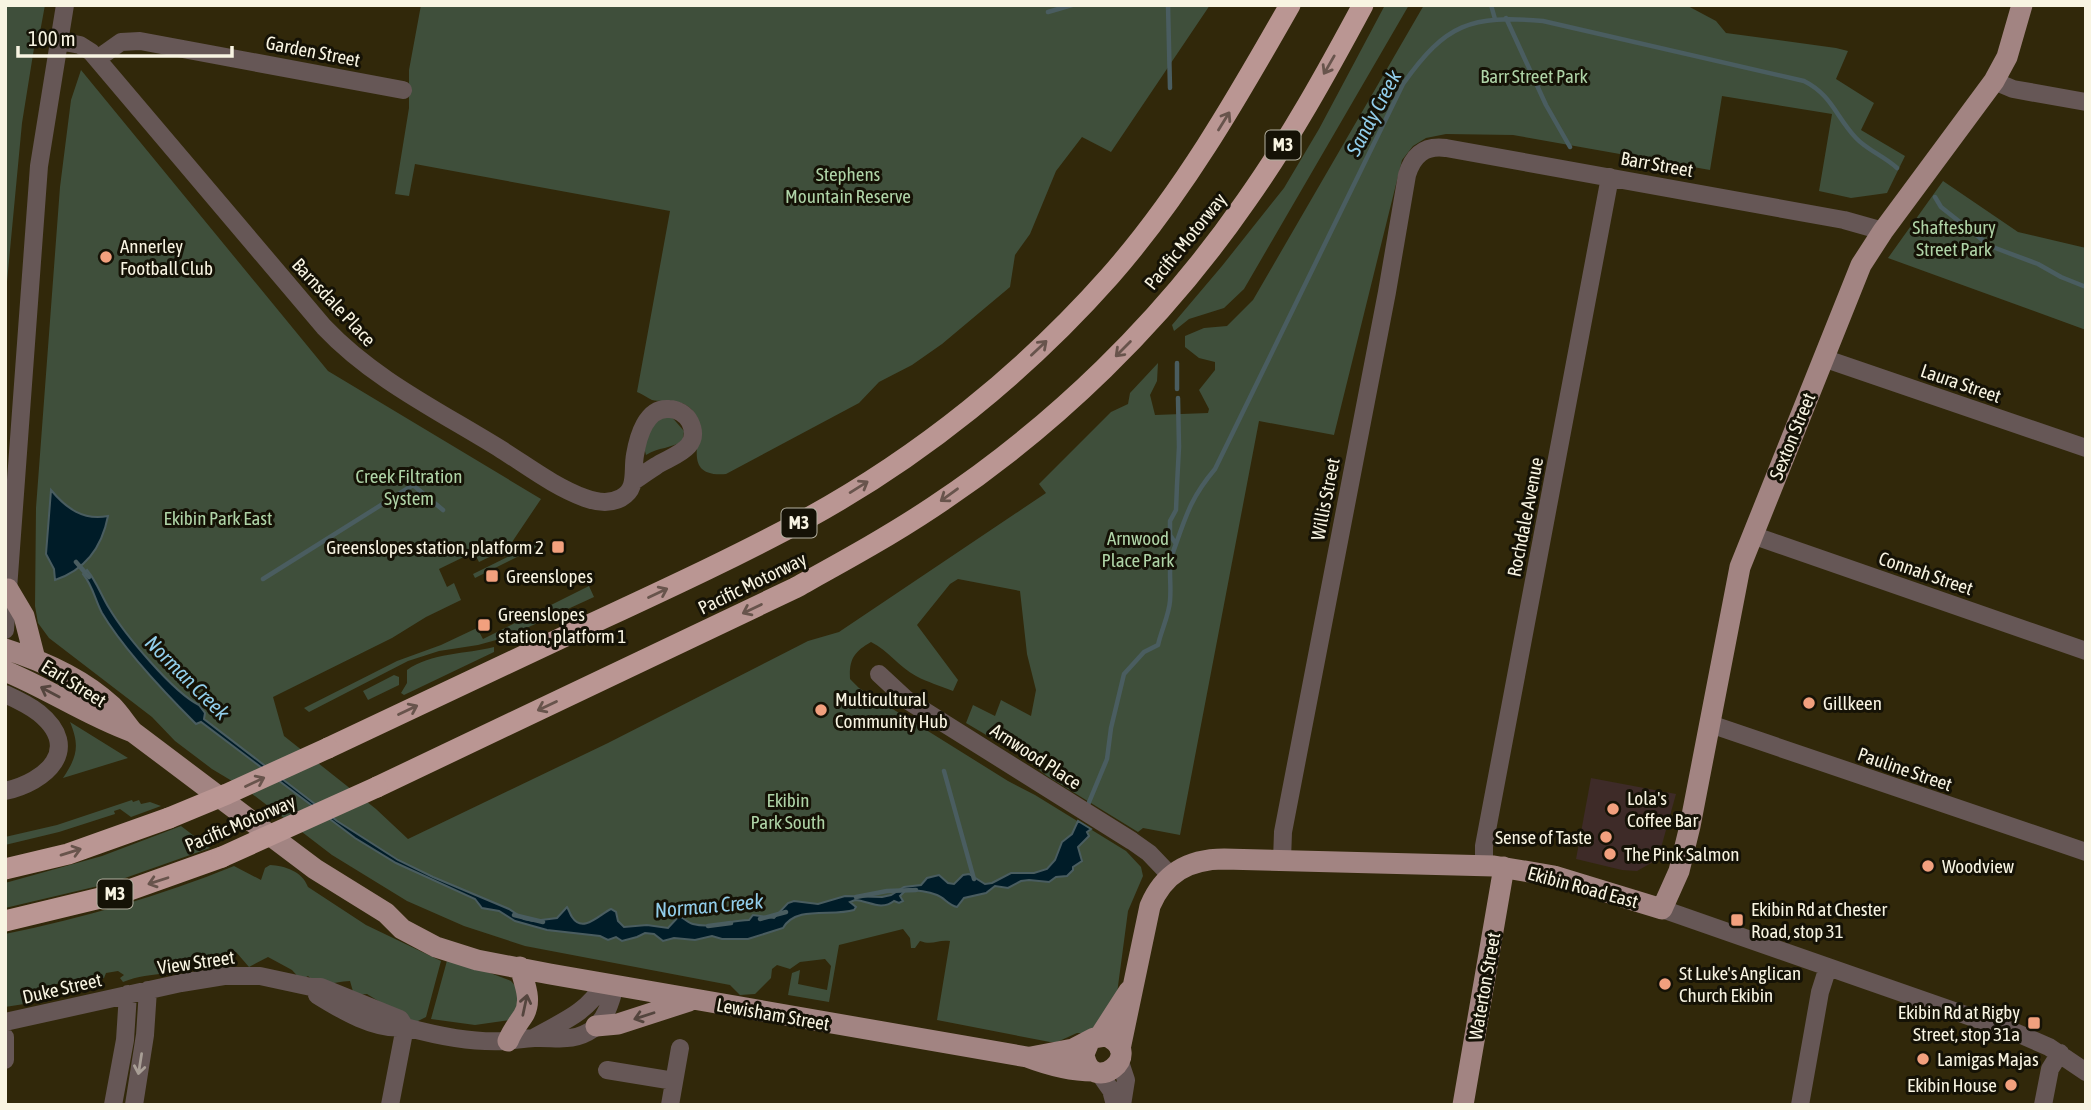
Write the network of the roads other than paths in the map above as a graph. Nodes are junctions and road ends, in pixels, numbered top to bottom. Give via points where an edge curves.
1 (65, 5) edge
2 (1290, 5) edge
3 (1363, 5) edge
4 (2022, 5) edge
5 (59, 41) junction
6 (97, 59) junction
7 (1994, 80) junction
8 (403, 90) dead end
9 (2086, 102) edge
10 (1423, 150) joint
11 (1610, 177) junction
12 (1883, 231) junction
13 (1823, 358) junction
14 (2086, 448) edge
15 (634, 481) dead end
16 (1752, 535) junction
17 (8, 589) junction
18 (5, 630) edge
19 (5, 649) edge
20 (2086, 651) edge
21 (35, 659) junction
22 (5, 671) edge
23 (879, 674) dead end
24 (5, 694) edge
25 (1710, 724) junction
26 (133, 732) junction
27 (200, 781) joint
28 (5, 791) edge
29 (2086, 852) edge
30 (1282, 860) junction
31 (1494, 866) junction
32 (5, 869) edge
33 (1170, 875) junction
34 (1662, 909) junction
35 (5, 921) edge
36 (520, 967) junction
37 (1828, 968) junction
38 (610, 985) junction
39 (1133, 985) junction
40 (148, 990) junction
41 (128, 994) junction
42 (691, 1000) junction
43 (5, 1022) edge
44 (596, 1026) junction
45 (405, 1027) junction
46 (5, 1037) edge
47 (535, 1037) junction
48 (1094, 1039) junction
49 (508, 1041) junction
50 (680, 1048) dead end
51 (2060, 1053) junction
52 (1120, 1055) junction
53 (1027, 1057) junction
54 (5, 1060) edge
55 (607, 1070) dead end
56 (1096, 1072) junction
57 (2086, 1072) edge
58 (674, 1081) junction
59 (113, 1105) edge
60 (134, 1105) edge
61 (390, 1105) edge
62 (670, 1105) edge
63 (1115, 1105) edge
64 (1122, 1105) edge
65 (1463, 1105) edge
66 (1800, 1105) edge
67 (2043, 1105) edge

1 - 5 street
32 -> 2 highway, Pacific Motorway / M3, bridge via 68,854 228,794 676,584 785,530 899,462 981,400 1110,276 1220,127
3 -> 35 highway, Pacific Motorway / M3, bridge via 1274,159 1189,276 1079,391 1015,447 934,507 795,588 222,857 121,893
4 - 7 main road, Sexton Street via 2007,57
5 - 6 street, Barnsdale Place via 85,47
5 - 17 street via 39,166
6 - 8 street, Garden Street via 121,42 140,41
6 - 15 street, Barnsdale Place via 352,355 574,494 610,501 628,493
7 - 9 street via 2013,89
7 - 12 main road, Sexton Street
10 - 11 street, Barr Street via 1446,148
10 - 30 street, Willis Street via 1407,175 1283,832
11 - 12 street, Barr Street
11 - 31 street, Rochdale Avenue via 1484,846
12 - 13 main road, Sexton Street via 1861,265
13 - 14 street, Laura Street
13 - 16 main road, Sexton Street
16 - 20 street, Connah Street
16 - 25 main road, Sexton Street via 1740,567
17 - 18 street
17 - 21 main road via 24,616
19 - 21 main road, Earl Street
21 - 26 main road, Earl Street via 105,701
26 -> 22 main road, Earl Street
23 - 33 street, Arnwood Place via 907,700 1132,841
24 - 28 street via 47,720 58,752 45,774 26,786
25 - 29 street, Pauline Street
25 - 34 main road, Sexton Street via 1683,856
26 - 27 main road, Earl Street
27 - 36 main road, Lewisham Street via 402,929 436,947
30 - 31 main road, Ekibin Road East
30 - 33 main road, Ekibin Road East via 1206,859
31 - 34 main road, Ekibin Road East via 1555,876
31 - 65 main road, Waterton Street
33 - 39 main road via 1150,905
34 - 37 street, Ekibin Road East
36 - 38 main road, Lewisham Street
49 -> 36 main road via 528,1003
37 - 51 street, Ekibin Road East via 2017,1033
37 - 66 street
38 - 42 main road, Lewisham Street
38 - 44 street via 606,1011
38 - 47 street, View Street via 577,1015
39 - 48 main road
39 - 52 main road
40 - 41 street, View Street
40 - 45 street, View Street via 243,975 281,980 311,988 368,1021 395,1029
40 -> 60 street
41 - 43 street, Duke Street
41 - 59 street
42 -> 44 main road via 618,1024
42 - 53 main road, Lewisham Street
44 - 47 street, View Street via 558,1040
45 - 49 street, View Street via 452,1038
45 - 61 street
46 - 54 street
47 - 49 street, View Street
48 - 52 main road via 1112,1039
48 - 53 main road, Lewisham Street via 1067,1051
48 - 56 main road via 1084,1054
50 - 58 street
51 - 57 street, Ekibin Road East
51 - 67 street via 2050,1069
52 - 56 main road via 1111,1071
52 - 64 street via 1126,1080
53 - 56 main road, Lewisham Street via 1047,1065
55 - 58 street
56 - 63 street via 1108,1084
58 - 62 street

